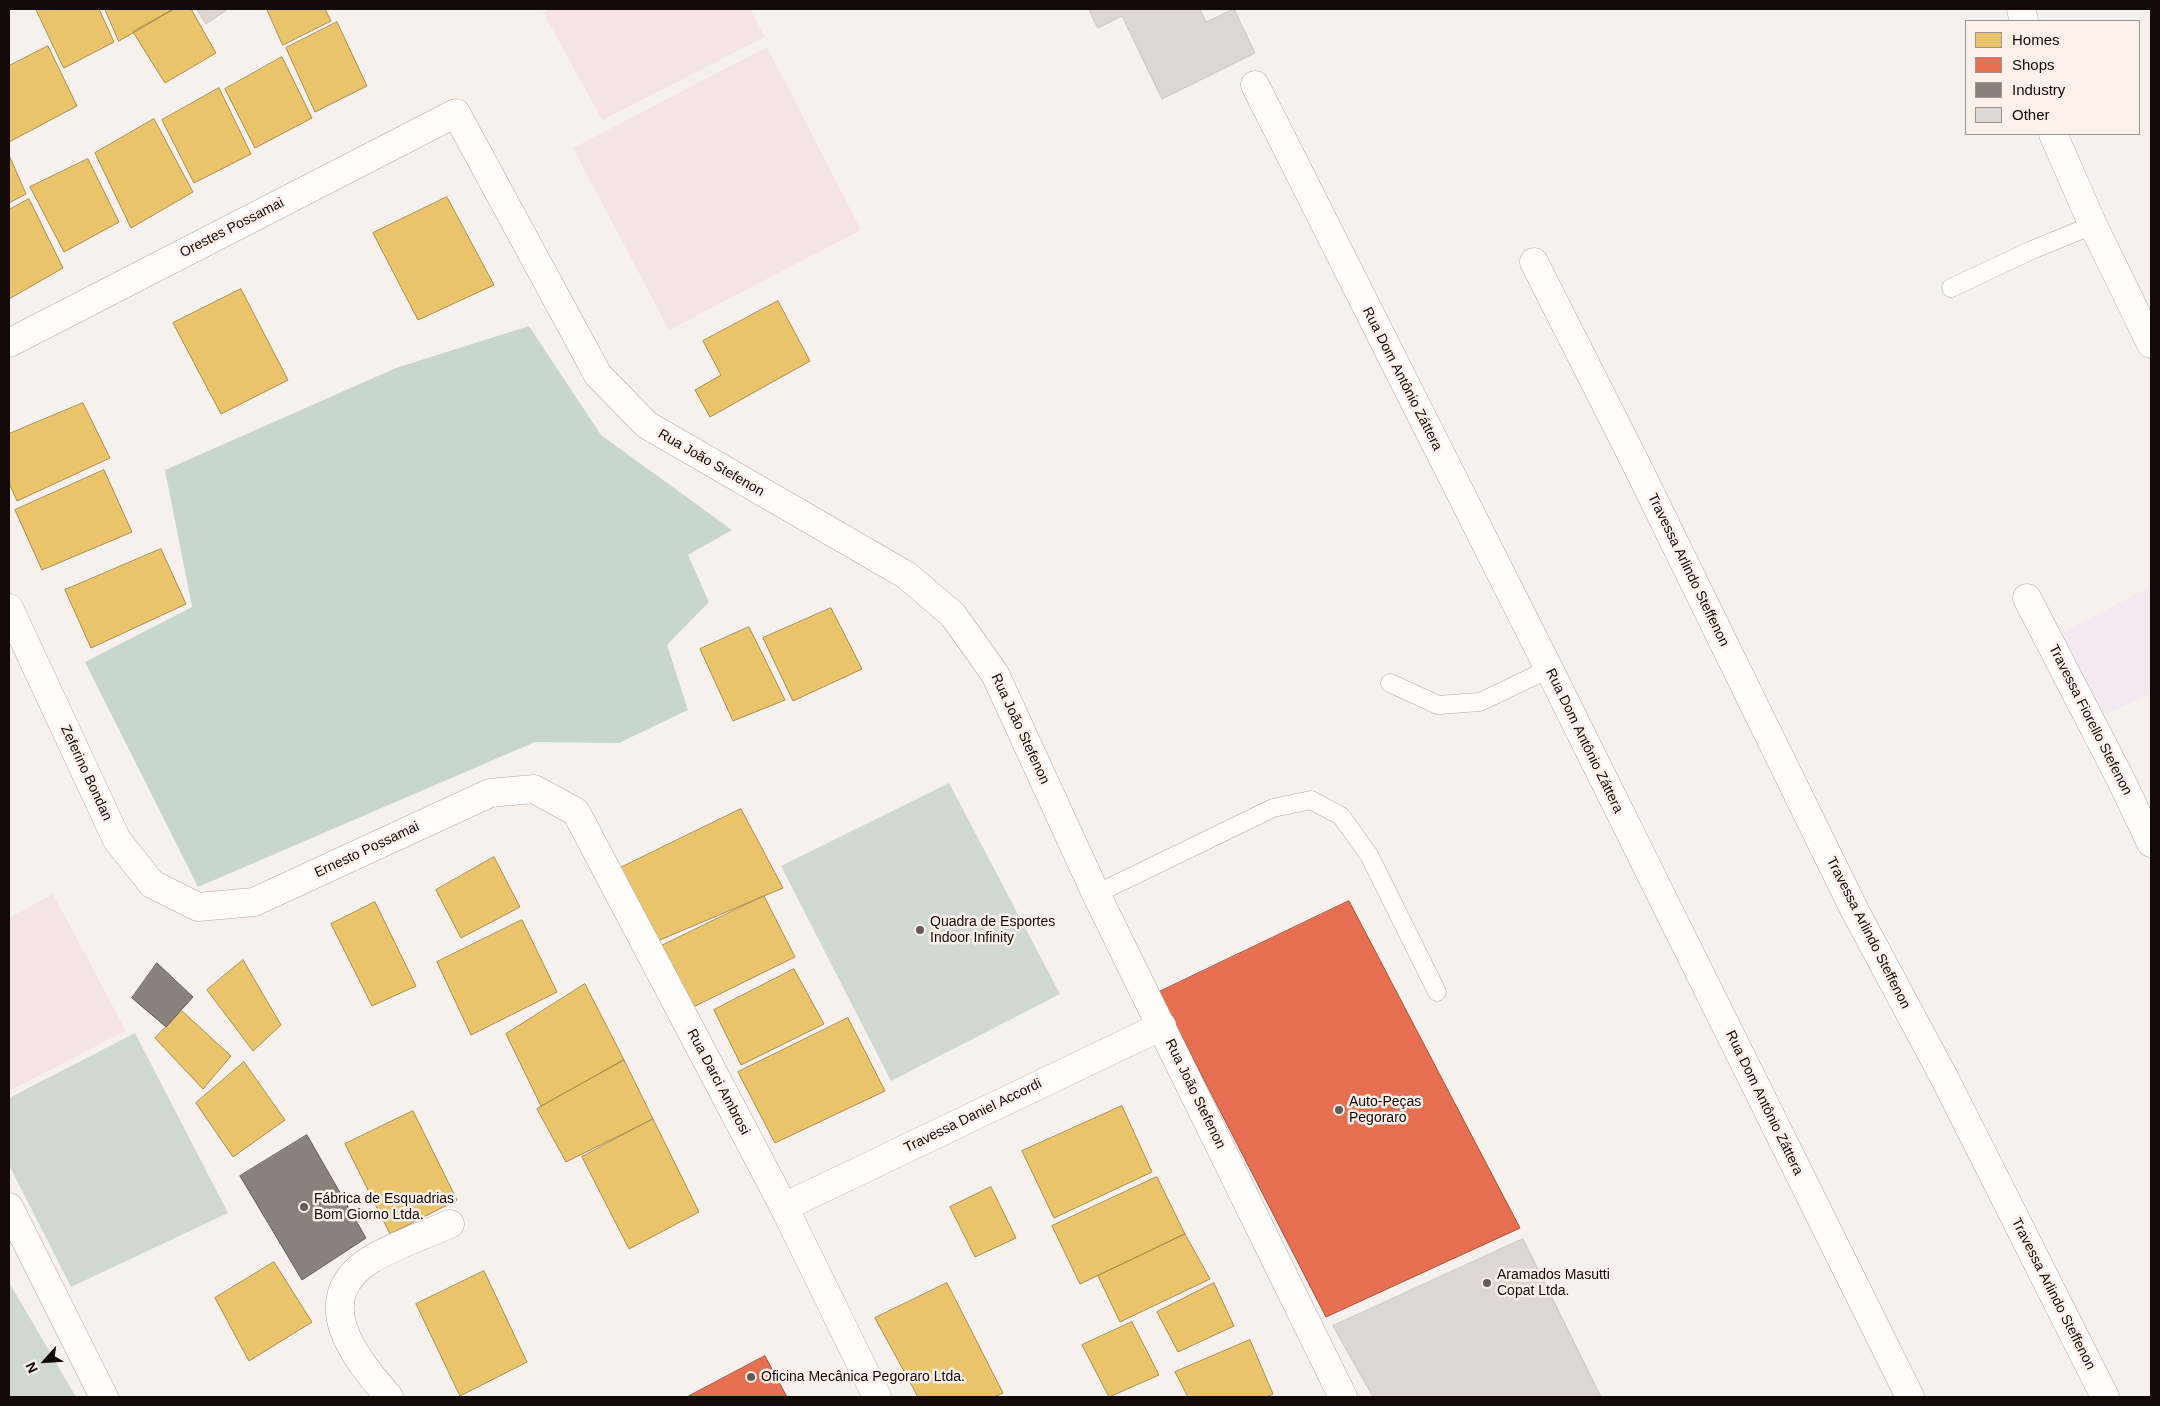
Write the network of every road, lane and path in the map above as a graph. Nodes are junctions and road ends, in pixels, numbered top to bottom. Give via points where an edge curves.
1 (1255, 85) dead end
2 (456, 113) joint
3 (2053, 135) edge
4 (2093, 225) junction
5 (1534, 262) dead end
6 (1951, 288) dead end
7 (9, 343) edge
8 (2151, 344) edge
9 (2027, 598) dead end
10 (9, 608) edge
11 (1549, 670) junction
12 (1390, 683) dead end
13 (534, 789) joint
14 (2151, 843) edge
15 (1096, 894) junction
16 (198, 907) joint
17 (1437, 992) dead end
18 (1162, 1026) junction
19 (9, 1206) edge
20 (784, 1207) junction
21 (450, 1224) dead end
22 (104, 1397) edge
23 (389, 1397) edge
24 (876, 1397) edge
25 (1343, 1397) edge
26 (1910, 1397) edge
27 (2105, 1397) edge

1 - 11 street, Rua Dom Antônio Záttera
2 - 7 street, Orestes Possamai
2 - 15 street, Rua João Stefenon via 598,375 646,425 906,575 953,615 995,674
3 - 4 street
4 - 6 lane
4 - 8 street
5 - 27 street, Travessa Arlindo Steffenon via 1855,911 1944,1078
9 - 14 street, Travessa Fiorello Stefenon
10 - 16 street, Zeferino Bondan via 117,840 152,884
11 - 12 lane via 1480,702 1438,705
11 - 26 street, Rua Dom Antônio Záttera
13 - 16 street, Ernesto Possamai via 490,793 254,902
13 - 20 street, Rua Darci Ambrosi via 576,812
15 - 17 lane via 1273,808 1311,800 1341,816 1369,856
15 - 18 street, Rua João Stefenon
18 - 20 street, Travessa Daniel Accordi
18 - 25 street, Rua João Stefenon
19 - 22 street
20 - 24 street, Rua Darci Ambrosi
21 - 23 street via 369,1261 347,1281 342,1295 339,1315 348,1344

